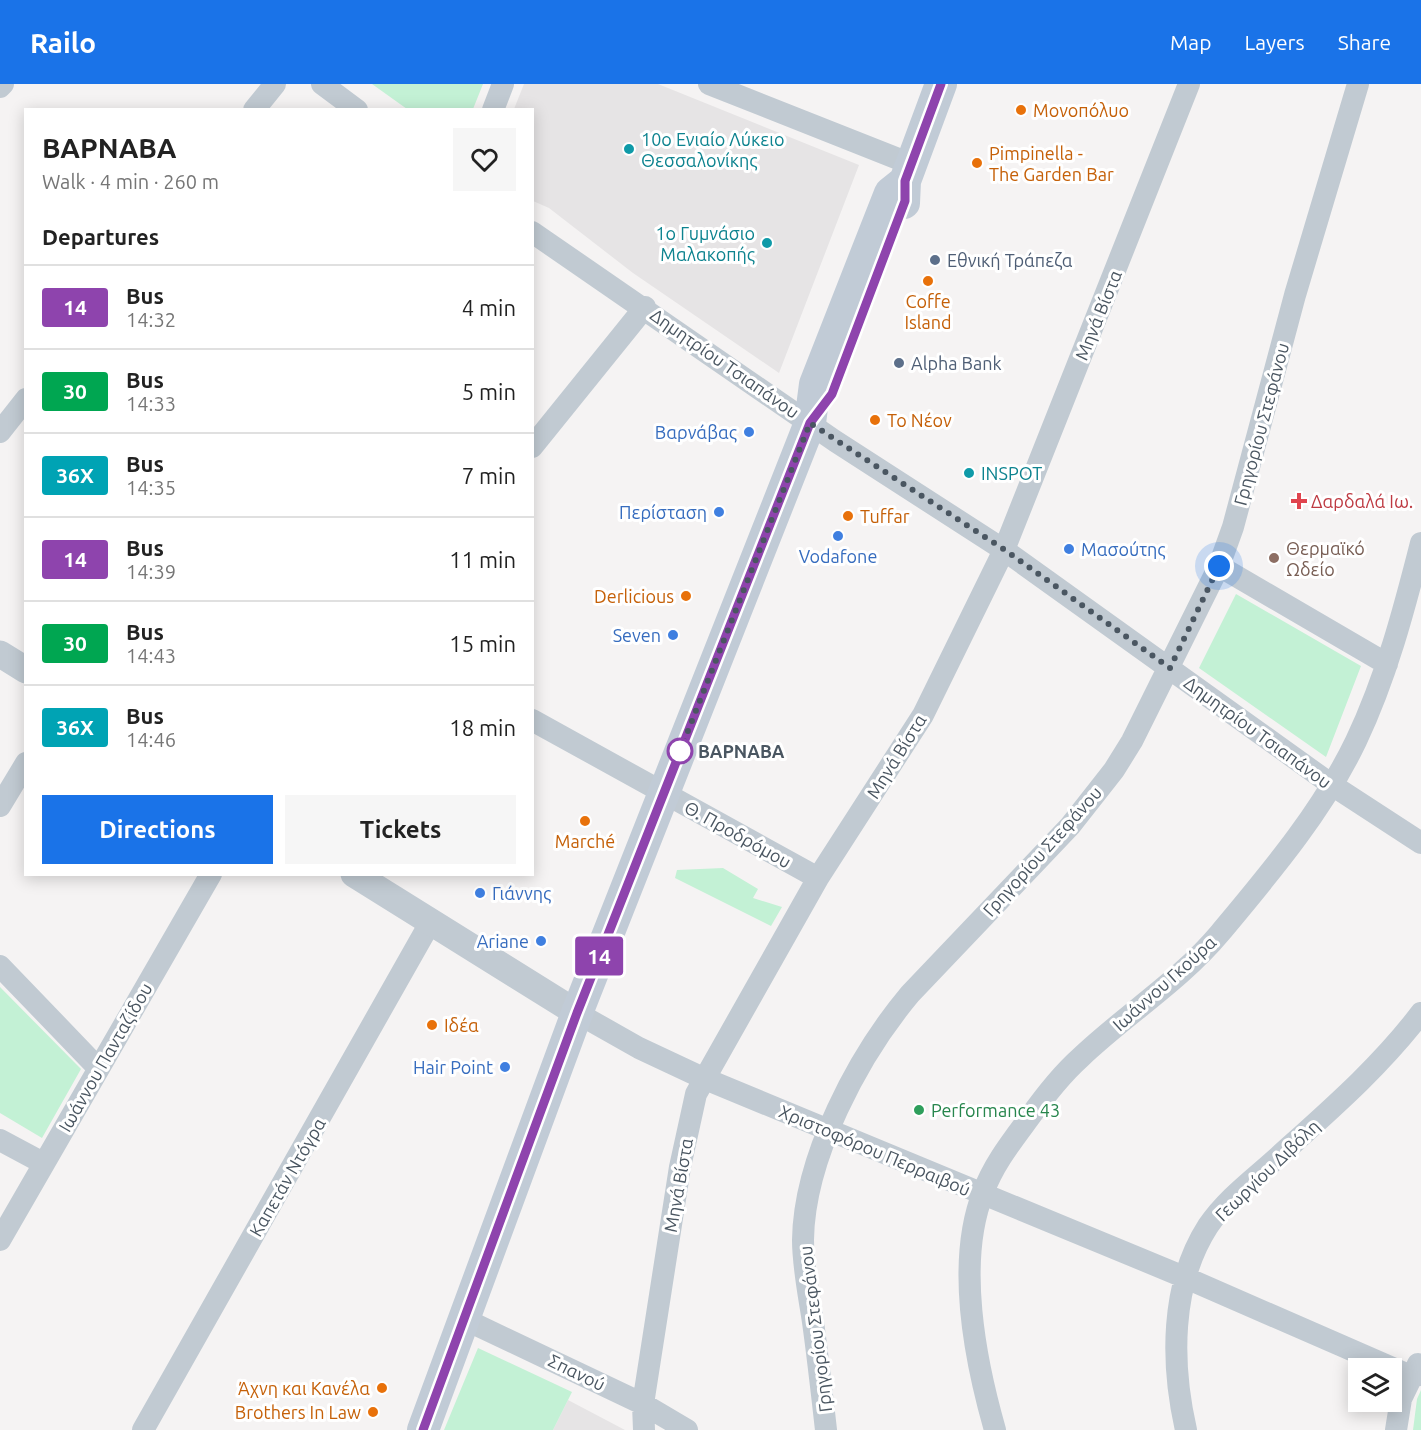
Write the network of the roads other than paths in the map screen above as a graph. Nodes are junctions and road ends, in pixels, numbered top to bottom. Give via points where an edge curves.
1 (274, 84) edge
2 (322, 84) edge
3 (503, 84) edge
4 (941, 84) edge
5 (1190, 84) edge
6 (1358, 84) edge
7 (721, 86) edge
8 (256, 108) edge
9 (354, 108) edge
10 (495, 108) edge
11 (908, 173) junction
12 (534, 233) edge
13 (645, 308) junction
14 (24, 402) edge
15 (810, 423) junction
16 (0, 432) edge
17 (534, 445) edge
18 (1421, 543) edge
19 (1005, 550) junction
20 (1219, 566) junction
21 (0, 654) edge
22 (1387, 664) junction
23 (1170, 668) junction
24 (24, 669) edge
25 (534, 721) edge
26 (24, 765) edge
27 (1332, 785) junction
28 (664, 793) junction
29 (0, 807) edge
30 (1421, 843) edge
31 (210, 876) edge
32 (357, 876) edge
33 (818, 878) junction
34 (430, 923) junction
35 (0, 966) edge
36 (577, 1013) junction
37 (1421, 1013) edge
38 (98, 1068) junction
39 (703, 1078) junction
40 (829, 1131) junction
41 (0, 1140) edge
42 (43, 1163) junction
43 (982, 1195) junction
44 (0, 1240) edge
45 (1184, 1277) junction
46 (464, 1319) junction
47 (1418, 1370) edge
48 (643, 1404) junction
49 (143, 1430) edge
50 (423, 1430) edge
51 (644, 1430) edge
52 (687, 1430) edge
53 (826, 1430) edge
54 (995, 1430) edge
55 (1186, 1430) edge
56 (1396, 1430) edge

1 - 8 street
2 - 9 street
3 - 10 street
4 - 11 main road
5 - 19 street, Μηνά Βίστα
6 - 20 street, Γρηγορίου Στεφάνου
7 - 11 street
11 - 15 main road via 905,201 832,394
12 - 13 street, Δημητρίου Τσιαπάνου
13 - 15 street, Δημητρίου Τσιαπάνου
13 - 17 street
14 - 16 street
15 - 19 street, Δημητρίου Τσιαπάνου
15 - 28 main road
18 - 22 street, Ιωάννου Γκούρα
19 - 23 street, Δημητρίου Τσιαπάνου
19 - 33 street, Μηνά Βίστα via 917,724
20 - 22 street
20 - 23 street, Γρηγορίου Στεφάνου
21 - 24 street
22 - 27 street, Ιωάννου Γκούρα via 1356,742
23 - 27 street, Δημητρίου Τσιαπάνου
23 - 40 street, Γρηγορίου Στεφάνου via 1132,741 1092,799 886,1023
25 - 28 street, Θ. Προδρόμου
26 - 29 street
27 - 30 street, Δημητρίου Τσιαπάνου
27 - 43 street, Ιωάννου Γκούρα via 1302,831 1218,935 1057,1082 1005,1151
28 - 33 street, Θ. Προδρόμου
28 - 36 main road
31 - 38 street, Ιωάννου Πανταζίδου
32 - 34 street, Χριστοφόρου Περραιβού
33 - 39 street, Μηνά Βίστα
34 - 36 street, Χριστοφόρου Περραιβού
34 - 49 street, Καπετάν Ντόγρα
35 - 38 street
36 - 39 street, Χριστοφόρου Περραιβού
36 - 46 main road
37 - 45 street, Γεωργίου Διβόλη via 1373,1070 1222,1209 1197,1246
38 - 42 street, Ιωάννου Πανταζίδου
39 - 40 street, Χριστοφόρου Περραιβού
39 - 48 street, Μηνά Βίστα via 692,1107 680,1167
40 - 43 street, Χριστοφόρου Περραιβού
40 - 53 street, Γρηγορίου Στεφάνου via 810,1182 803,1240
41 - 42 street
42 - 44 street, Ιωάννου Πανταζίδου
43 - 45 street, Χριστοφόρου Περραιβού
43 - 54 street, Ιωάννου Γκούρα via 973,1231 970,1280 982,1378
45 - 47 street, Χριστοφόρου Περραιβού
45 - 55 street, Γεωργίου Διβόλη via 1177,1352
46 - 48 street, Σπανού
46 - 50 main road
47 - 56 street via 1398,1406
48 - 51 street, Μηνά Βίστα
48 - 52 street, Σπανού

